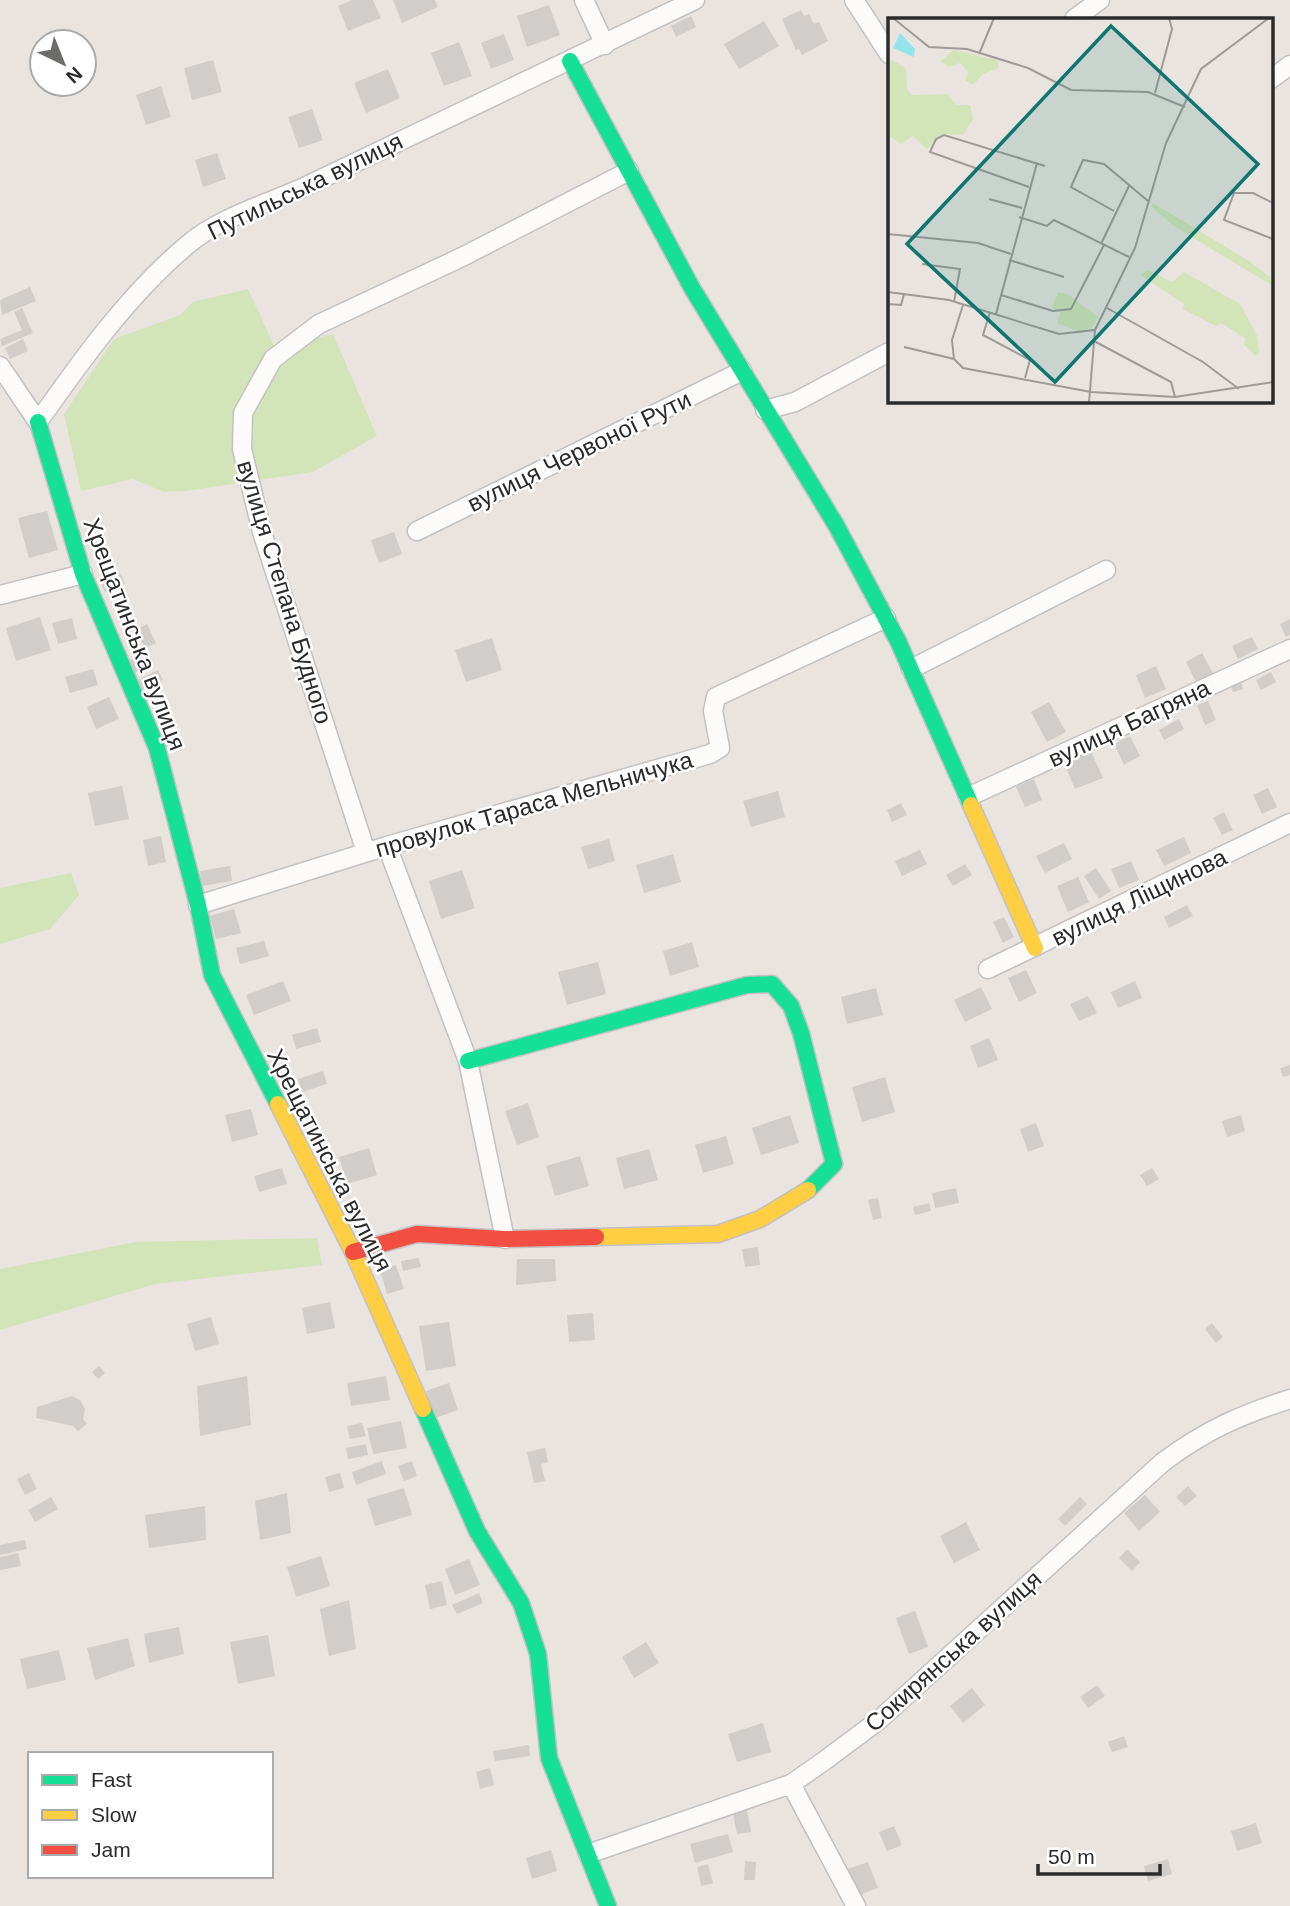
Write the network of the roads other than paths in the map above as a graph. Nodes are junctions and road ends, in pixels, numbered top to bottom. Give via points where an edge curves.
1 (584, 0) edge
2 (695, 0) edge
3 (855, 0) edge
4 (1100, 0) edge
5 (1075, 18) edge
6 (604, 45) junction
7 (888, 52) edge
8 (570, 61) junction
9 (1290, 65) edge
10 (1272, 78) edge
11 (629, 171) junction
12 (888, 353) edge
13 (0, 366) edge
14 (742, 371) junction
15 (765, 410) junction
16 (38, 422) junction
17 (417, 531) dead end
18 (1106, 570) dead end
19 (83, 574) junction
20 (0, 595) edge
21 (886, 618) junction
22 (1290, 649) edge
23 (911, 669) junction
24 (968, 797) junction
25 (1290, 823) edge
26 (387, 846) junction
27 (366, 852) junction
28 (198, 905) junction
29 (1035, 948) junction
30 (988, 969) dead end
31 (468, 1061) junction
32 (505, 1239) junction
33 (353, 1252) junction
34 (1290, 1399) edge
35 (790, 1784) junction
36 (588, 1854) junction
37 (608, 1906) edge
38 (856, 1906) edge

1 - 6 street
2 - 6 street, Путильська вулиця
3 - 7 street
4 - 5 street
6 - 8 street, Путильська вулиця
8 - 11 street
8 - 16 street, Путильська вулиця via 241,214 187,245 92,349
9 - 10 street
11 - 14 street
11 - 27 street, вулиця Степана Будного via 319,324 273,359 243,413 242,449 262,532
12 - 15 street via 795,402
13 - 16 street
14 - 15 street
14 - 17 street, вулиця Червоної Рути
15 - 21 street via 836,525
16 - 19 street, Хрещатинська вулиця
18 - 23 street
19 - 20 street
19 - 28 street, Хрещатинська вулиця via 157,748
21 - 23 street
21 - 26 street, провулок Тараса Мельничука via 716,697 713,710 720,748 710,754
22 - 24 street, вулиця Багряна
23 - 24 street
24 - 29 street
25 - 29 street, вулиця Ліщинова
26 - 27 street, провулок Тараса Мельничука
26 - 31 street
27 - 28 street, провулок Тараса Мельничука
28 - 33 street, Хрещатинська вулиця via 212,975
29 - 30 street, вулиця Ліщинова
31 - 32 street
31 - 32 street via 747,985 772,984 791,1006 801,1033 834,1164 795,1198 760,1219 718,1234
32 - 33 street via 417,1234
33 - 36 street, Хрещатинська вулиця via 477,1531 521,1603 538,1654 549,1758
34 - 35 street, Сокирянська вулиця via 1234,1417 1163,1462 879,1720
35 - 36 street, Сокирянська вулиця
35 - 38 street
36 - 37 street, Хрещатинська вулиця

